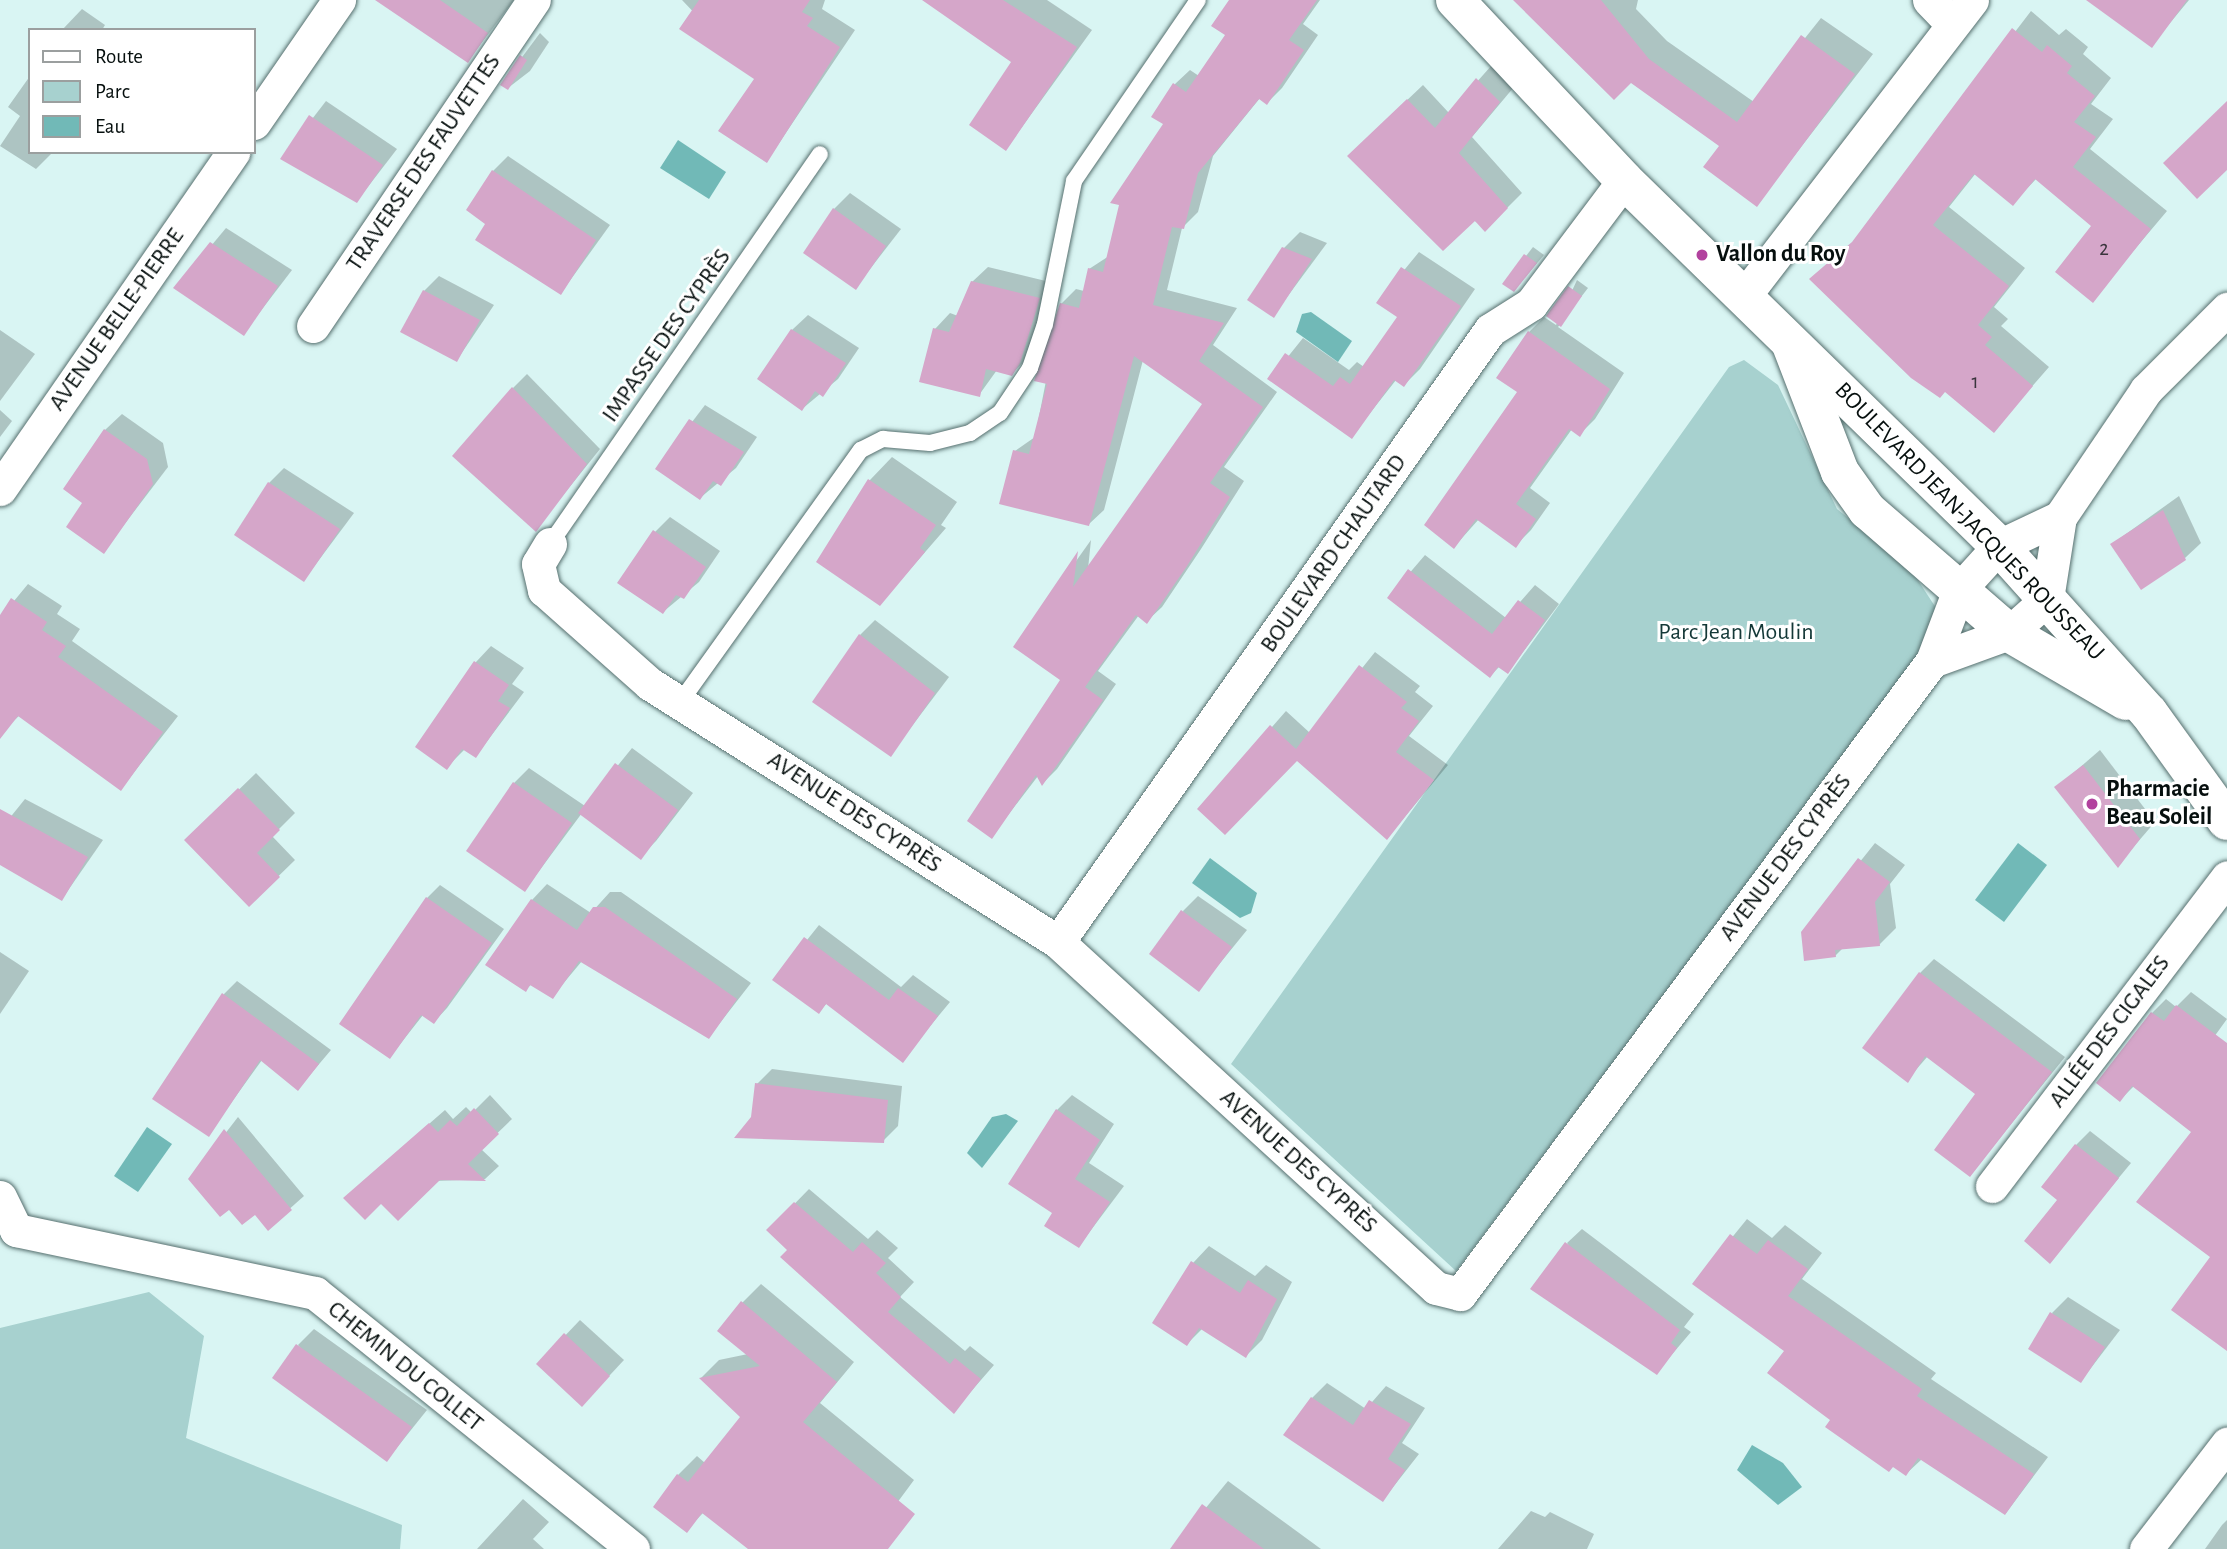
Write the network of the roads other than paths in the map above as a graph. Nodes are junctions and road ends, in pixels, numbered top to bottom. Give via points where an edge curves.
1 (339, 0) edge
2 (534, 0) edge
3 (1198, 0) edge
4 (1455, 0) edge
5 (1929, 0) edge
6 (1962, 12) edge
7 (256, 120) edge
8 (232, 154) edge
9 (820, 154) dead end
10 (1624, 180) junction
11 (1745, 295) junction
12 (2227, 309) edge
13 (313, 326) dead end
14 (1786, 333) junction
15 (0, 489) edge
16 (2060, 517) junction
17 (550, 544) joint
18 (1999, 546) junction
19 (1959, 590) junction
20 (2047, 599) junction
21 (2009, 633) junction
22 (1932, 661) junction
23 (681, 701) junction
24 (2149, 713) junction
25 (2227, 821) edge
26 (2227, 877) edge
27 (1058, 942) junction
28 (1992, 1186) dead end
29 (0, 1197) edge
30 (2227, 1444) edge
31 (633, 1549) edge
32 (2146, 1549) edge

1 - 7 street
2 - 13 street, TRAVERSE DES FAUVETTES
3 - 23 lane via 1074,181 1045,324 1030,368 1000,413 970,433 930,443 883,439 861,450
4 - 10 street, BOULEVARD JEAN-JACQUES ROUSSEAU
5 - 6 street
6 - 11 street
8 - 15 street, AVENUE BELLE-PIERRE
9 - 17 lane, IMPASSE DES CYPRÈS
10 - 11 street, BOULEVARD JEAN-JACQUES ROUSSEAU
10 - 27 street, BOULEVARD CHAUTARD via 1531,304 1490,330
11 - 14 street, BOULEVARD JEAN-JACQUES ROUSSEAU
12 - 16 street via 2146,390
14 - 18 street, BOULEVARD JEAN-JACQUES ROUSSEAU
14 - 19 street, BOULEVARD JEAN-JACQUES ROUSSEAU via 1840,472 1867,510
16 - 18 street
16 - 20 street
17 - 23 street, AVENUE DES CYPRÈS via 538,564 544,590 650,684
18 - 19 street, AVENUE DES CYPRÈS
18 - 20 street, BOULEVARD JEAN-JACQUES ROUSSEAU
19 - 21 street, BOULEVARD JEAN-JACQUES ROUSSEAU
19 - 22 street, AVENUE DES CYPRÈS
20 - 21 street
20 - 24 street, BOULEVARD JEAN-JACQUES ROUSSEAU
21 - 22 street
21 - 24 street, BOULEVARD JEAN-JACQUES ROUSSEAU
22 - 27 street, AVENUE DES CYPRÈS via 1460,1294 1436,1288
23 - 27 street, AVENUE DES CYPRÈS
24 - 25 street, BOULEVARD JEAN-JACQUES ROUSSEAU
26 - 28 street, ALLÉE DES CIGALES
29 - 31 street, CHEMIN DU COLLET via 16,1230 315,1293
30 - 32 street

